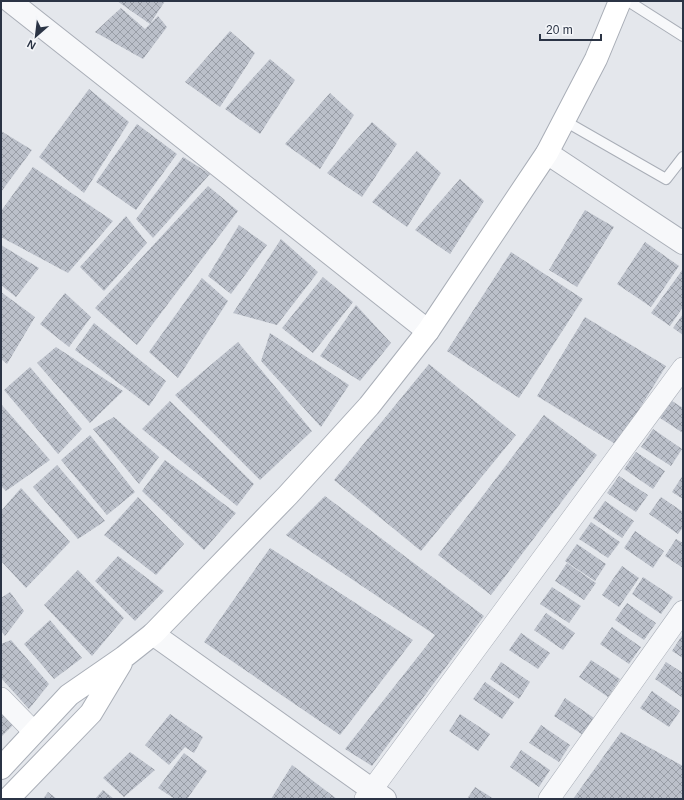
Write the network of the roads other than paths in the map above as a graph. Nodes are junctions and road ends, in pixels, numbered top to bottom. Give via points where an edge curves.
1 (10, 1) edge
2 (620, 1) edge
3 (628, 1) edge
4 (683, 36) edge
5 (564, 120) junction
6 (547, 153) junction
7 (683, 157) edge
8 (683, 243) edge
9 (428, 331) junction
10 (683, 368) edge
11 (683, 610) edge
12 (153, 634) junction
13 (124, 657) junction
14 (1, 698) edge
15 (34, 732) junction
16 (1, 768) edge
17 (374, 796) edge
18 (8, 799) edge
19 (549, 799) edge

1 - 9 street
2 - 5 main road via 596,59
3 - 4 lane
5 - 6 main road
5 - 7 lane via 666,179
6 - 8 street
6 - 9 main road
9 - 12 main road via 370,406
10 - 17 street
11 - 19 street
12 - 13 main road
12 - 17 street
13 - 15 main road via 69,695
13 - 18 main road via 91,712
14 - 15 street
15 - 16 main road

